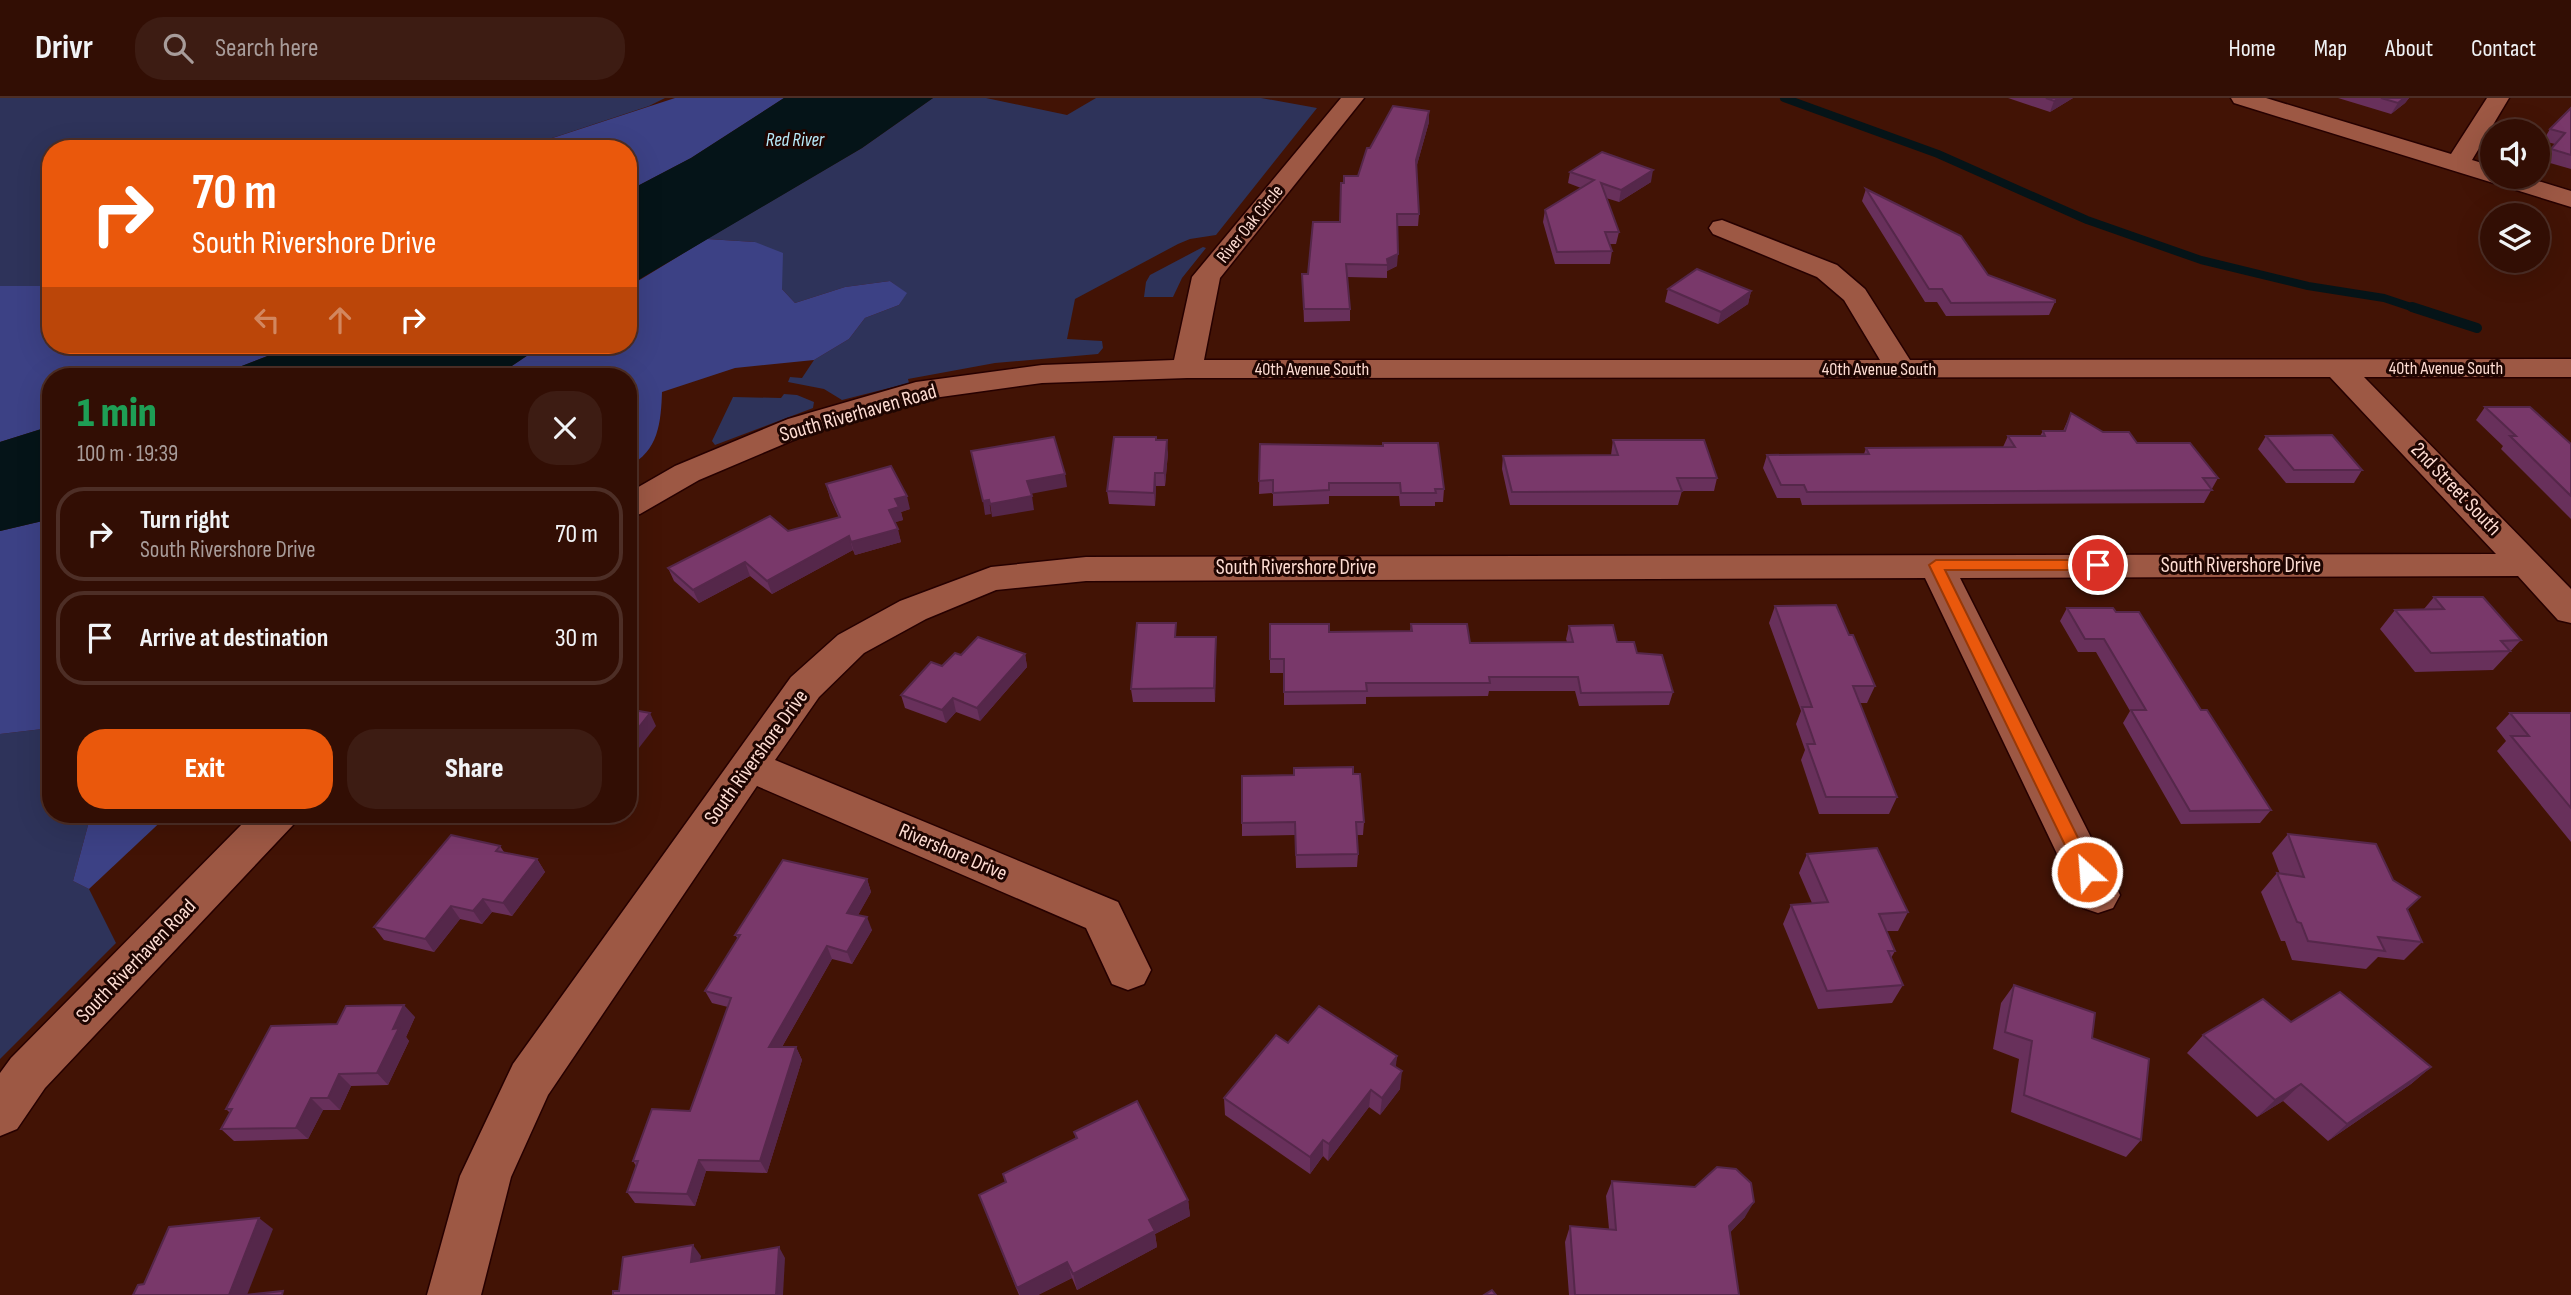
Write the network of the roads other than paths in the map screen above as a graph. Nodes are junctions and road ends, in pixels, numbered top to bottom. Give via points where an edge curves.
1 (1353, 98) edge
2 (2242, 98) edge
3 (2498, 98) edge
4 (2457, 164) junction
5 (2480, 171) edge
6 (2539, 189) edge
7 (2571, 199) edge
8 (1722, 228) dead end
9 (2571, 368) edge
10 (1187, 369) junction
11 (1900, 369) junction
12 (2339, 369) junction
13 (637, 502) edge
14 (1936, 565) junction
15 (2528, 565) junction
16 (2571, 611) edge
17 (749, 766) junction
18 (269, 823) edge
19 (2098, 895) dead end
20 (1128, 970) dead end
21 (0, 1113) edge
22 (454, 1295) edge

1 - 10 street, River Oak Circle via 1206,277
2 - 4 street
3 - 4 street
4 - 5 street
6 - 7 street
8 - 11 street via 1827,271 1855,295
9 - 12 street, 40th Avenue South
10 - 11 street, 40th Avenue South
10 - 13 street, South Riverhaven Road via 1042,374 916,391 799,426 687,473
11 - 12 street, 40th Avenue South
12 - 15 street, 2nd Street South
14 - 15 street, South Rivershore Drive
14 - 17 street, South Rivershore Drive via 1086,569 991,579 913,610 851,644 805,687
14 - 19 street
15 - 16 street, 2nd Street South
17 - 20 street, Rivershore Drive via 1102,915
17 - 22 street, South Rivershore Drive via 530,1080 486,1176
18 - 21 street, South Riverhaven Road via 28,1073

